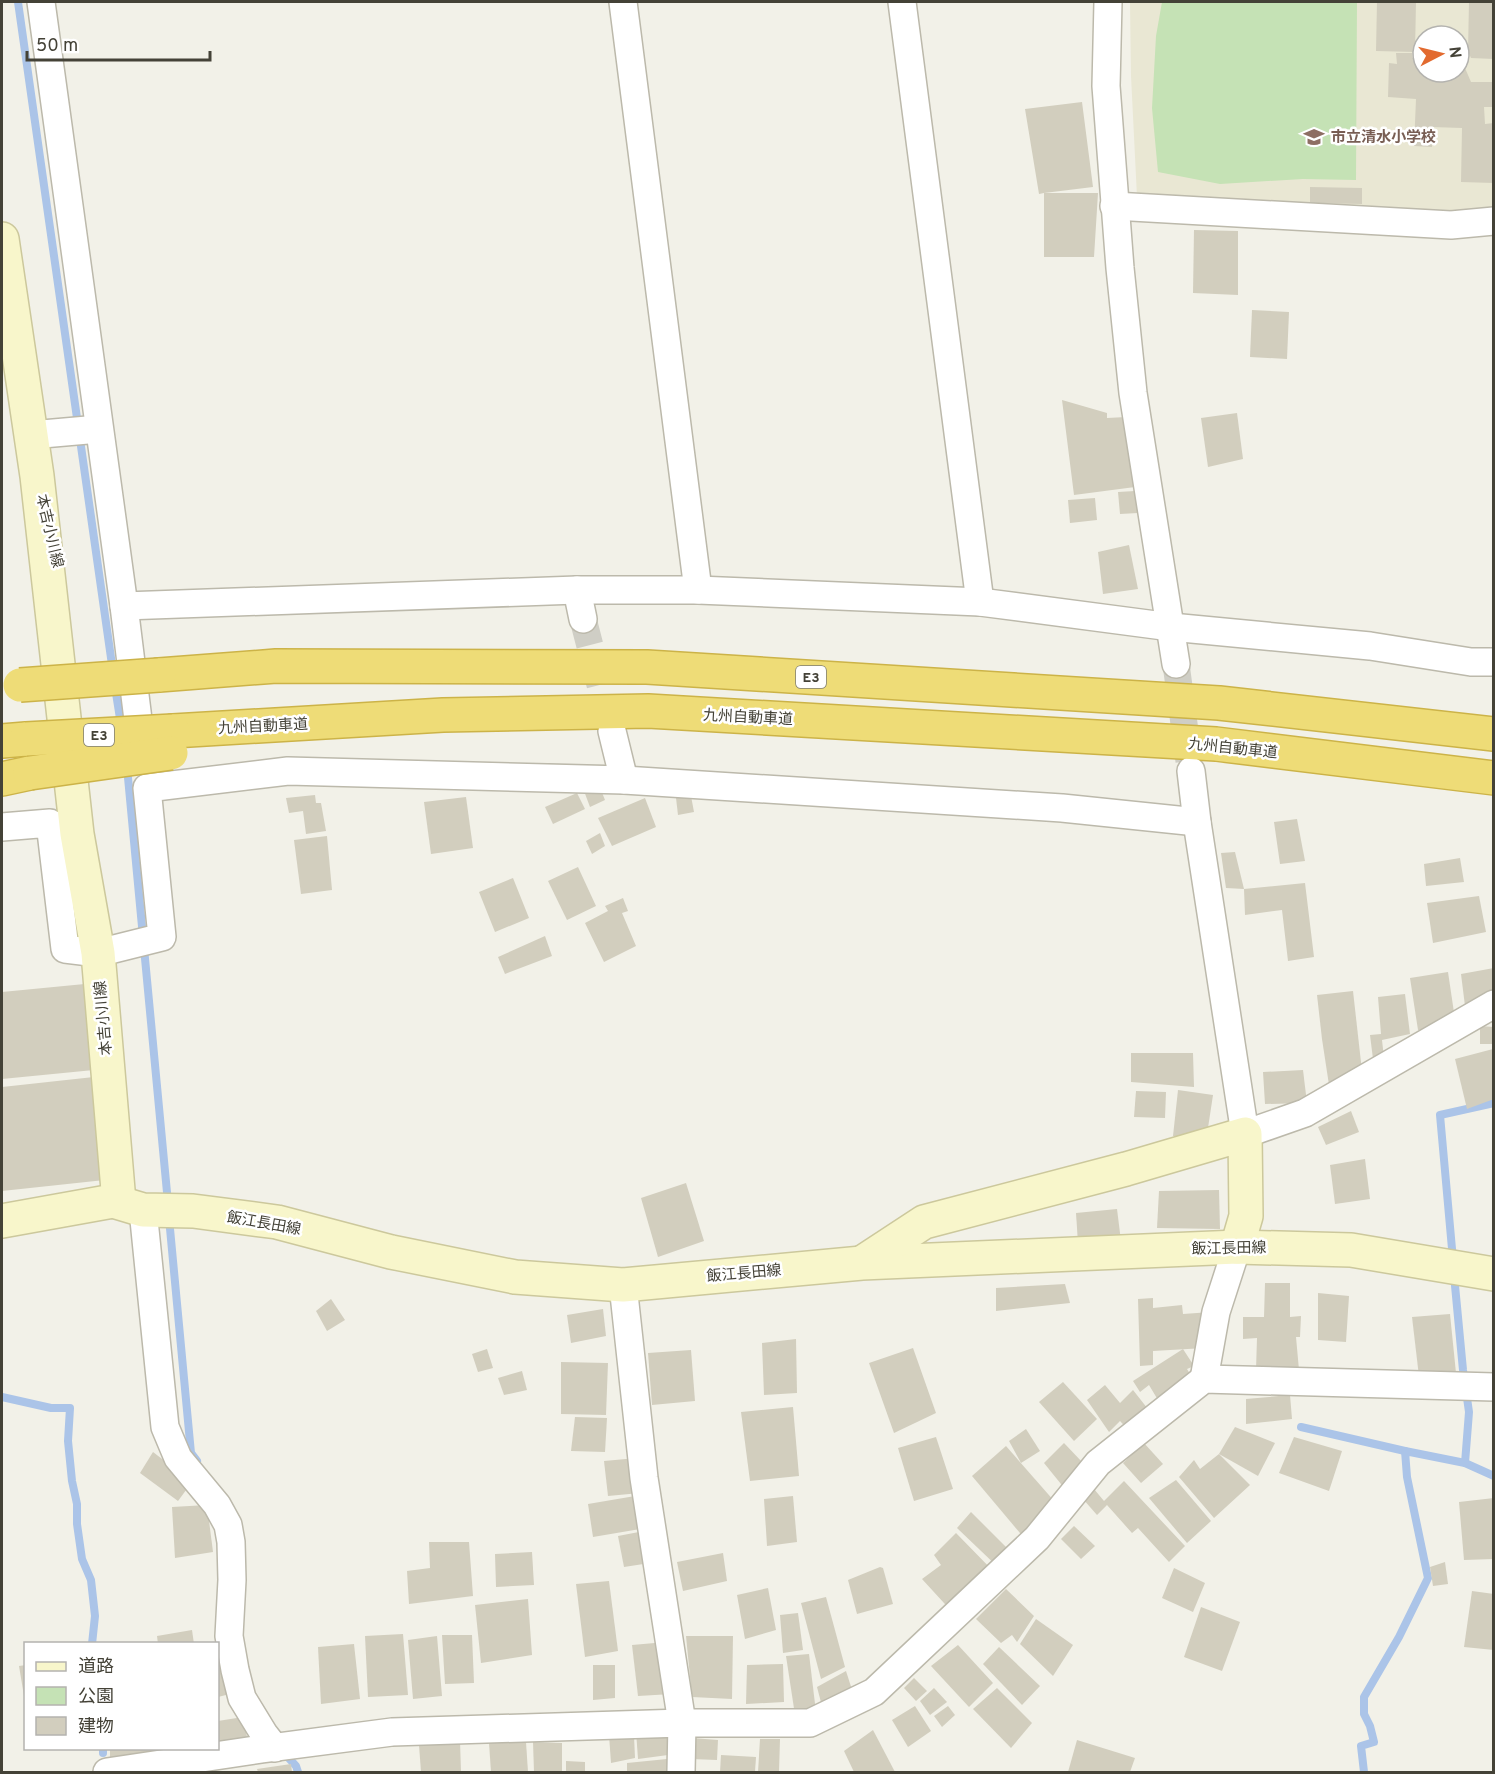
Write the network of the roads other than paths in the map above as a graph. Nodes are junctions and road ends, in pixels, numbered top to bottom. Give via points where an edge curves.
1 (41, 2) edge
2 (623, 2) edge
3 (902, 2) edge
4 (1108, 2) edge
5 (1114, 206) junction
6 (1494, 221) edge
7 (2, 239) edge
8 (99, 429) junction
9 (31, 435) junction
10 (577, 590) junction
11 (698, 590) junction
12 (980, 602) junction
13 (124, 606) junction
14 (583, 620) tunnel mouth
15 (1171, 627) junction
16 (1494, 662) edge
17 (1176, 664) tunnel mouth
18 (10, 686) edge
19 (612, 731) tunnel mouth
20 (1494, 734) edge
21 (14, 740) edge
22 (172, 742) junction
23 (1191, 771) tunnel mouth
24 (16, 776) edge
25 (1494, 778) edge
26 (624, 780) junction
27 (147, 788) junction
28 (1197, 822) junction
29 (2, 827) edge
30 (98, 953) junction
31 (1494, 1004) edge
32 (1245, 1134) junction
33 (131, 1206) junction
34 (2, 1221) edge
35 (1237, 1247) junction
36 (862, 1263) junction
37 (1494, 1274) edge
38 (623, 1285) junction
39 (1204, 1379) junction
40 (1494, 1387) edge
41 (682, 1723) junction
42 (275, 1748) junction
43 (227, 1763) edge
44 (107, 1773) edge
45 (681, 1773) edge

1 - 8 street
2 - 11 street
3 - 12 street
4 - 5 street via 1106,86
5 - 6 street via 1451,225
5 - 15 street via 1133,393
7 - 9 main road, 本吉小川線
8 - 9 street
8 - 13 street
9 - 30 main road, 本吉小川線 via 77,834
10 - 11 street
10 - 13 street
10 - 14 street
11 - 12 street
12 - 15 street
13 - 27 street
15 - 16 street
15 - 17 street
18 - 20 highway, E3, bridge via 276,666 647,667 1220,703
19 - 26 street
21 - 22 highway, 九州自動車道 / E3, bridge
22 - 24 highway, bridge
22 - 25 highway, 九州自動車道 / E3 via 443,715 660,712 1216,744
23 - 28 street
26 - 27 street via 288,771
26 - 28 street via 1062,808
27 - 30 street via 162,937
28 - 32 street
29 - 30 street via 50,823 65,949
30 - 33 main road, 本吉小川線
31 - 32 street via 1305,1113
32 - 35 main road via 1246,1216
32 - 36 main road via 924,1222
33 - 34 main road, 飯江長田線 via 113,1201
33 - 38 main road, 飯江長田線 via 277,1222 391,1252 515,1277
33 - 42 street via 165,1427 178,1458 217,1505 228,1525 229,1636 235,1670 242,1698
35 - 36 main road, 飯江長田線
35 - 37 main road, 飯江長田線 via 1351,1250
35 - 39 street via 1216,1312
36 - 38 main road, 飯江長田線
38 - 41 street via 644,1478
39 - 40 street
39 - 41 street via 1098,1463 1037,1538 874,1692 810,1723
41 - 42 street via 392,1732
41 - 45 street
42 - 43 street
43 - 44 street

